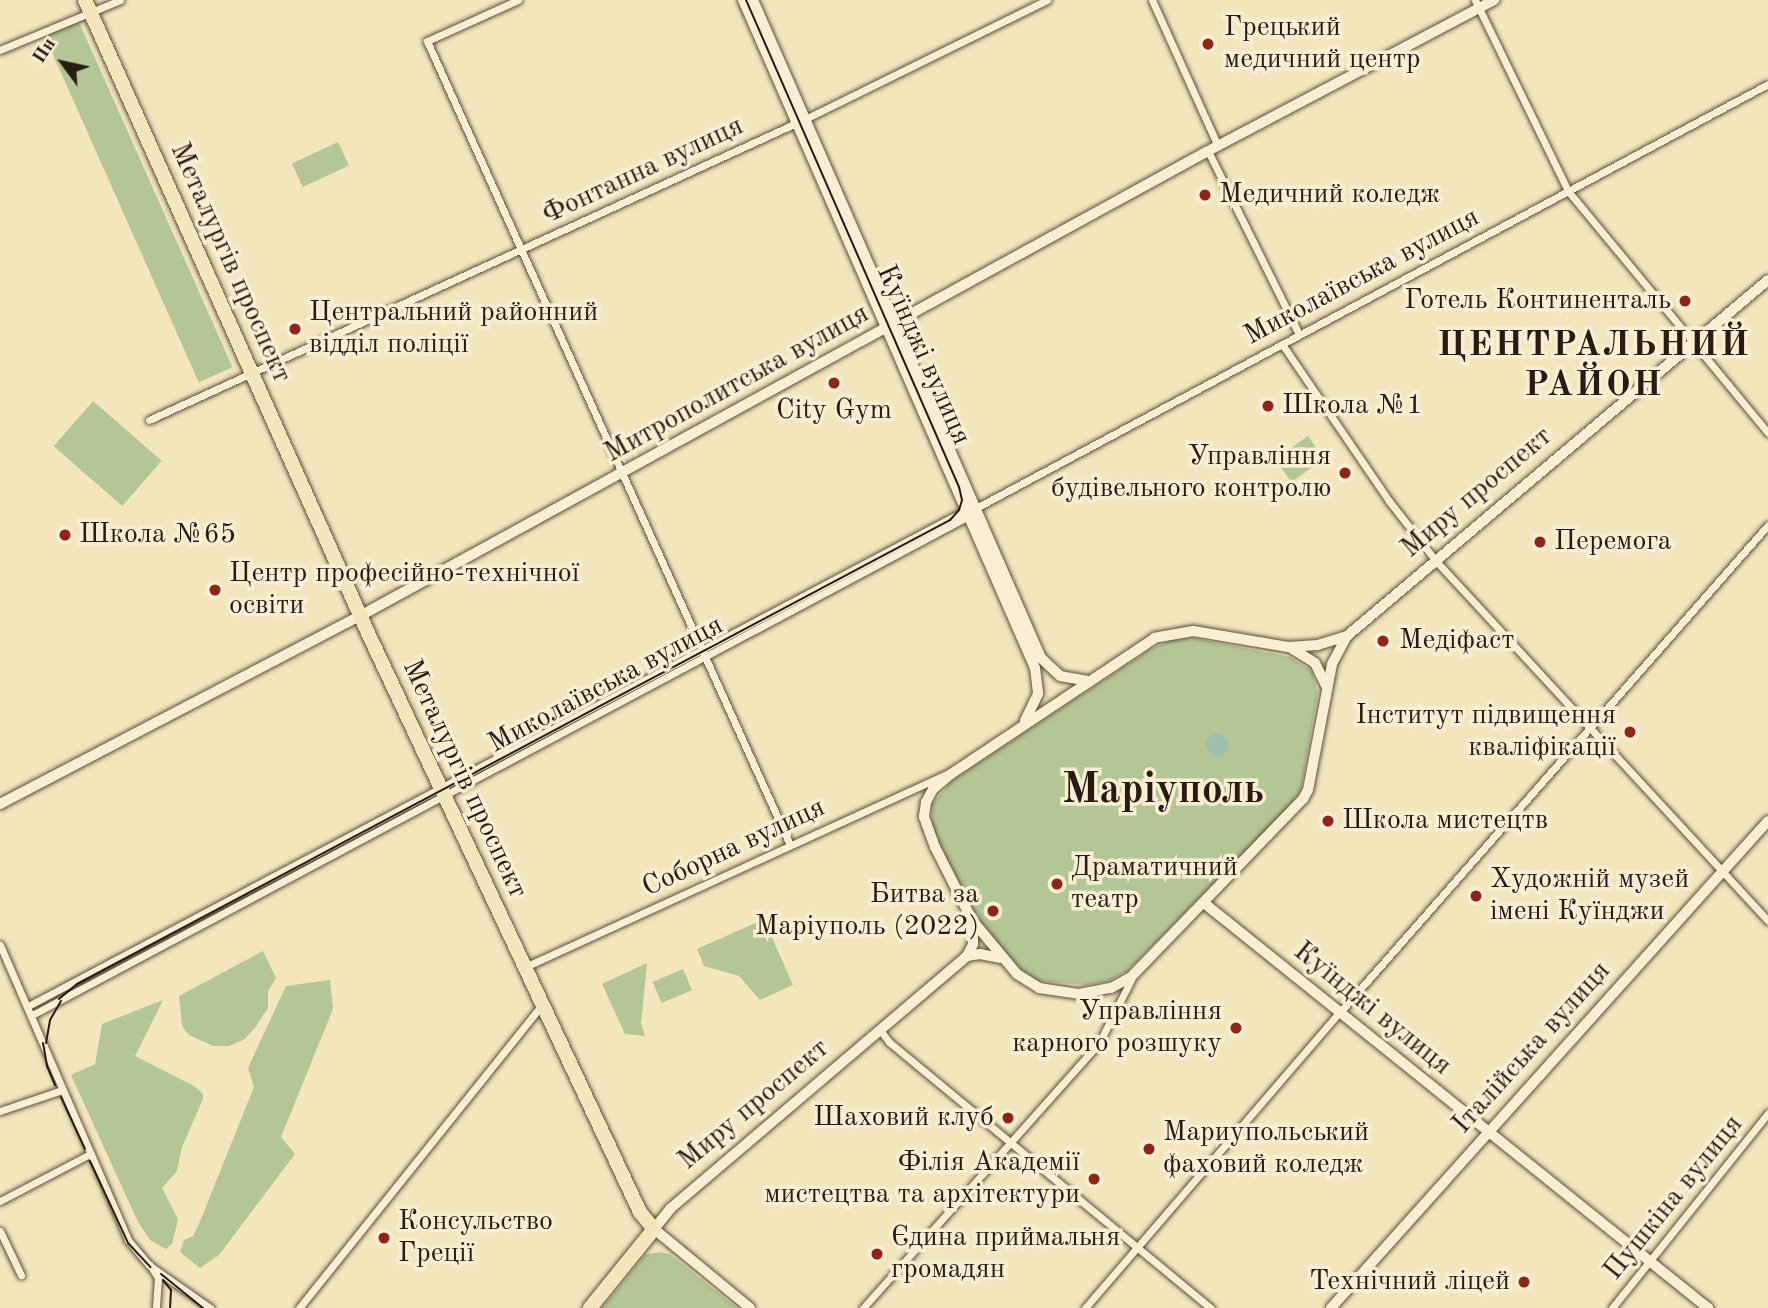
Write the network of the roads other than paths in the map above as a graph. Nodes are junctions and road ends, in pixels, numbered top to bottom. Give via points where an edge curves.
1 (120, 0) edge
2 (518, 0) edge
3 (743, 0) edge
4 (753, 0) edge
5 (1047, 0) edge
6 (1152, 0) edge
7 (1494, 0) edge
8 (1477, 4) edge
9 (88, 6) edge
10 (0, 50) edge
11 (1768, 84) edge
12 (801, 121) junction
13 (1213, 149) junction
14 (1569, 191) junction
15 (522, 249) junction
16 (1768, 280) edge
17 (891, 326) junction
18 (1298, 334) junction
19 (1694, 342) junction
20 (1282, 344) junction
21 (253, 372) junction
22 (149, 420) dead end
23 (1768, 433) edge
24 (622, 472) junction
25 (970, 511) junction
26 (1768, 525) edge
27 (1436, 561) junction
28 (360, 616) junction
29 (1347, 636) junction
30 (1288, 647) junction
31 (703, 653) junction
32 (1087, 681) junction
33 (1326, 691) junction
34 (1019, 728) junction
35 (1590, 728) junction
36 (960, 768) junction
37 (443, 791) junction
38 (0, 804) edge
39 (1768, 821) edge
40 (790, 845) junction
41 (336, 848) junction
42 (1721, 873) junction
43 (1204, 903) junction
44 (972, 920) junction
45 (1768, 921) edge
46 (0, 945) edge
47 (967, 956) junction
48 (1003, 959) junction
49 (525, 967) junction
50 (1140, 968) junction
51 (542, 1004) junction
52 (28, 1006) junction
53 (1340, 1012) junction
54 (32, 1015) junction
55 (880, 1030) junction
56 (62, 1090) junction
57 (0, 1111) edge
58 (1768, 1113) edge
59 (1488, 1132) junction
60 (1010, 1142) junction
61 (90, 1154) junction
62 (0, 1201) edge
63 (653, 1229) junction
64 (0, 1231) edge
65 (1137, 1247) junction
66 (1650, 1261) junction
67 (20, 1275) dead end
68 (161, 1275) junction
69 (156, 1308) edge
70 (210, 1308) edge
71 (299, 1308) edge
72 (590, 1308) edge
73 (750, 1308) edge
74 (863, 1308) edge
75 (1085, 1308) edge
76 (1211, 1308) edge
77 (1331, 1308) edge
78 (1612, 1308) edge
79 (1708, 1308) edge

1 - 9 street
2 - 15 street via 427,41
3 - 12 main road, Куїнджі вулиця
4 - 12 main road, Куїнджі вулиця
5 - 12 street, Фонтанна вулиця
6 - 13 street
7 - 8 main road, Митрополитська вулиця
8 - 13 main road, Митрополитська вулиця
8 - 14 street
9 - 10 street
9 - 21 highway, Металургів проспект
11 - 14 street, Миколаївська вулиця
12 - 15 street, Фонтанна вулиця
12 - 17 main road, Куїнджі вулиця
13 - 17 main road, Митрополитська вулиця
13 - 18 street
14 - 18 street, Миколаївська вулиця
14 - 19 street
15 - 21 street, Фонтанна вулиця
15 - 24 street
16 - 19 main road, Миру проспект
17 - 24 main road, Митрополитська вулиця
17 - 25 main road, Куїнджі вулиця
18 - 20 street, Миколаївська вулиця
19 - 23 street
19 - 27 main road, Миру проспект
20 - 25 street, Миколаївська вулиця
20 - 27 street via 1389,501
21 - 22 street, Фонтанна вулиця
21 - 28 highway, Металургів проспект
24 - 28 main road, Митрополитська вулиця
24 - 31 street
25 - 31 street, Миколаївська вулиця
25 - 32 main road, Куїнджі вулиця via 1041,658 1060,676
25 - 34 main road, Куїнджі вулиця via 1037,675 1036,702
26 - 35 street
27 - 29 main road, Миру проспект
27 - 35 street
28 - 37 highway, Металургів проспект
28 - 38 main road, Митрополитська вулиця
29 - 30 main road, Миру проспект via 1318,645
29 - 33 main road, Миру проспект via 1335,656
30 - 32 main road, Миру проспект via 1193,631 1167,634 1143,643
30 - 33 main road, Миру проспект via 1315,663
31 - 37 street, Миколаївська вулиця
31 - 40 street
32 - 34 main road, Миру проспект
33 - 43 main road, Миру проспект via 1303,799
34 - 36 main road, Миру проспект
35 - 42 street
35 - 53 street
36 - 40 street, Соборна вулиця
36 - 44 main road, Миру проспект via 929,795 924,817 934,847
37 - 41 street, Миколаївська вулиця
37 - 49 highway, Металургів проспект
39 - 42 main road, Італійська вулиця
40 - 49 street, Соборна вулиця
41 - 52 street, Миколаївська вулиця
41 - 54 street, Миколаївська вулиця
42 - 45 street
42 - 59 main road, Італійська вулиця
43 - 50 main road, Миру проспект
43 - 53 main road, Куїнджі вулиця
44 - 47 main road via 974,936
44 - 48 main road, Миру проспект
46 - 52 street
47 - 48 main road via 988,954
47 - 55 main road, Миру проспект
48 - 50 main road, Миру проспект via 1031,985 1069,993 1111,988
49 - 51 highway, Металургів проспект
50 - 60 street via 1119,999 1101,1040
51 - 63 highway, Металургів проспект via 640,1212
51 - 71 street
52 - 54 street
53 - 59 main road, Куїнджі вулиця
53 - 65 street
54 - 56 street
55 - 60 street via 888,1042
55 - 63 main road, Миру проспект via 671,1208
56 - 57 street
56 - 61 street
58 - 66 street, Пушкіна вулиця
59 - 66 main road, Куїнджі вулиця
59 - 77 main road, Італійська вулиця
60 - 65 street
60 - 74 street
61 - 62 street
61 - 68 street via 128,1240
63 - 72 highway, Миру проспект
63 - 73 main road, Металургів проспект
64 - 67 street
65 - 75 street
65 - 76 street
66 - 78 street, Пушкіна вулиця
66 - 79 main road, Куїнджі вулиця
68 - 69 street
68 - 70 street

